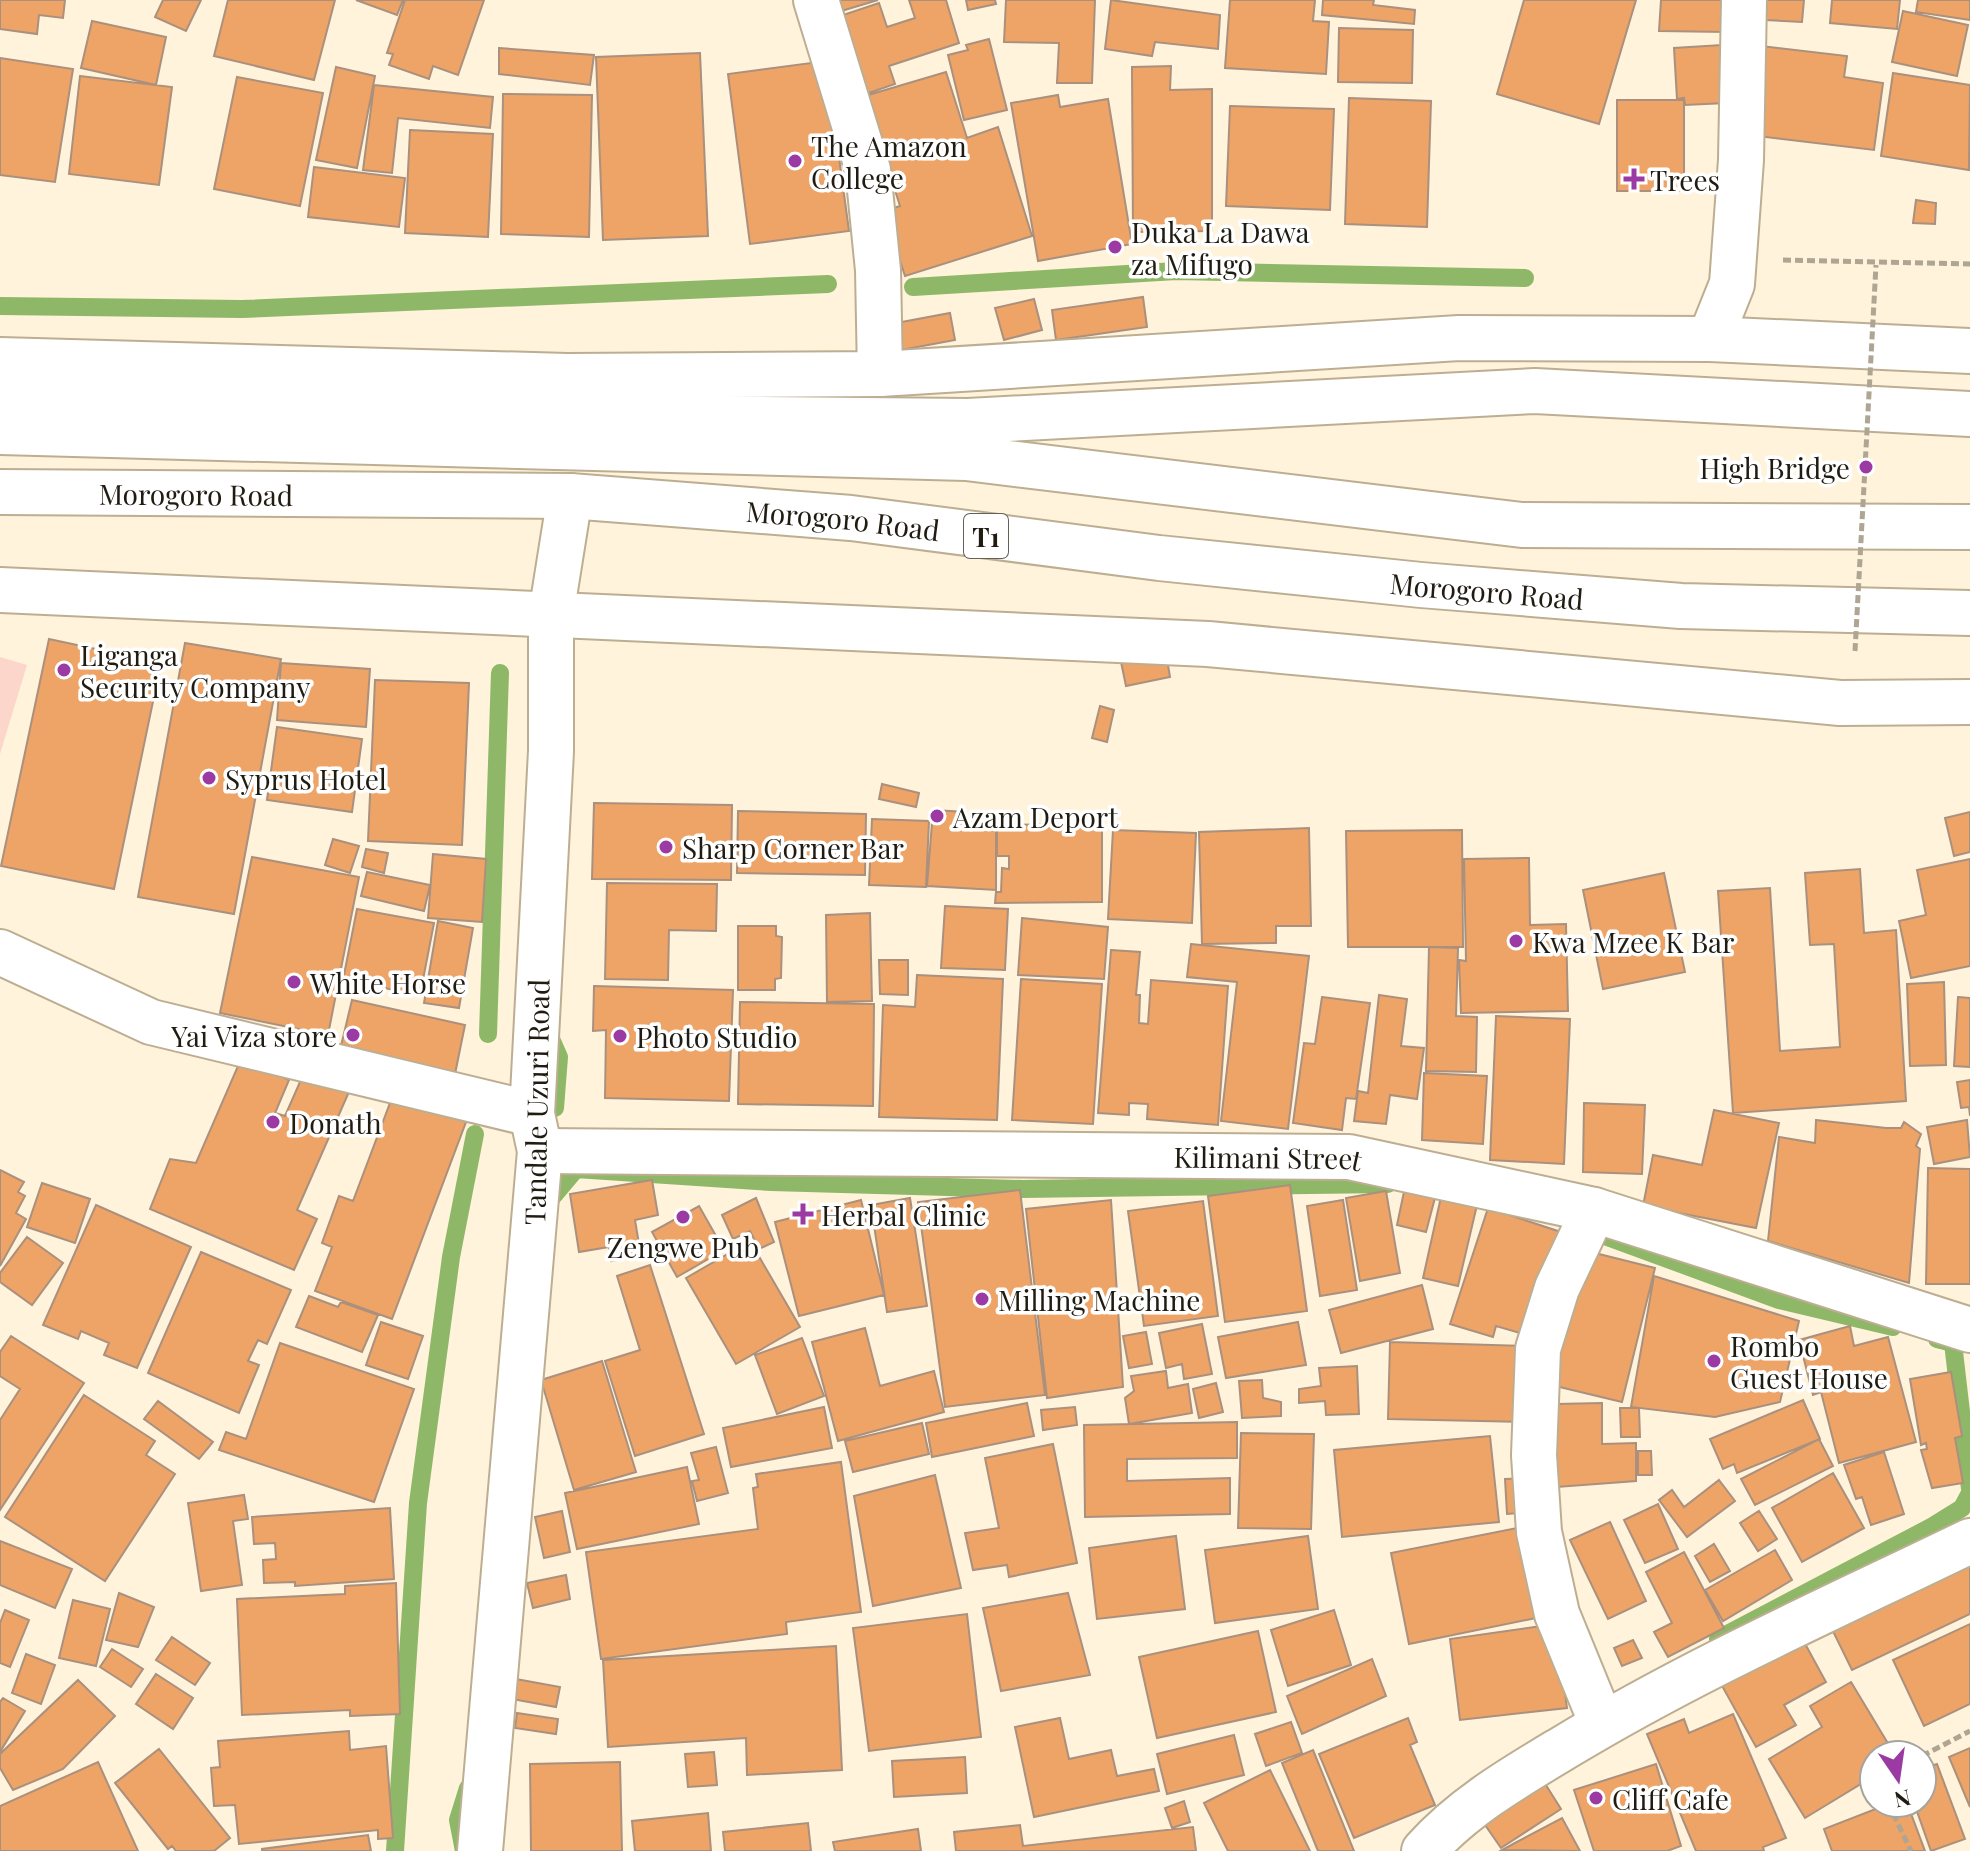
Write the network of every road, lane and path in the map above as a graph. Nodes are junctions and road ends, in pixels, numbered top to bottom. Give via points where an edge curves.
1 (816, 0) edge
2 (1744, 0) edge
3 (1835, 263) dead end
4 (1970, 264) edge
5 (1876, 265) junction
6 (1710, 339) junction
7 (1970, 351) edge
8 (0, 360) edge
9 (880, 374) junction
10 (0, 398) edge
11 (1970, 414) edge
12 (0, 432) edge
13 (0, 492) edge
14 (570, 496) junction
15 (1970, 527) edge
16 (0, 590) edge
17 (1970, 613) edge
18 (551, 615) junction
19 (1855, 651) dead end
20 (1970, 702) edge
21 (0, 952) edge
22 (536, 1132) junction
23 (1594, 1210) junction
24 (1970, 1330) edge
25 (1970, 1541) edge
26 (1602, 1724) junction
27 (1970, 1731) edge
28 (1938, 1748) edge
29 (1896, 1819) edge
30 (480, 1851) edge
31 (1424, 1851) edge
32 (1911, 1851) edge

1 - 9 main road via 868,170 878,270
2 - 6 main road via 1732,284
3 - 5 path
4 - 5 path
5 - 19 path, bridge
6 - 7 main road
6 - 9 main road via 1459,338
8 - 9 main road via 551,376
10 - 11 main road via 565,417 968,421 1535,391
12 - 15 main road, Morogoro Road via 966,458 1522,525
13 - 14 main road, Morogoro Road / T1
14 - 17 main road, Morogoro Road / T1 via 851,518 1421,585 1681,606
14 - 18 main road, Tandale Uzuri Road
16 - 18 main road
18 - 20 main road via 1208,644 1840,703
18 - 22 main road, Tandale Uzuri Road
21 - 22 main road, Kilimani Street via 151,1022
22 - 23 main road, Kilimani Street via 1349,1157
22 - 30 main road, Tandale Uzuri Road
23 - 24 main road, Kilimani Street
23 - 26 main road via 1557,1288 1538,1349 1534,1455 1539,1532 1557,1614
25 - 26 main road
26 - 31 main road via 1447,1825
27 - 28 path
29 - 32 path

